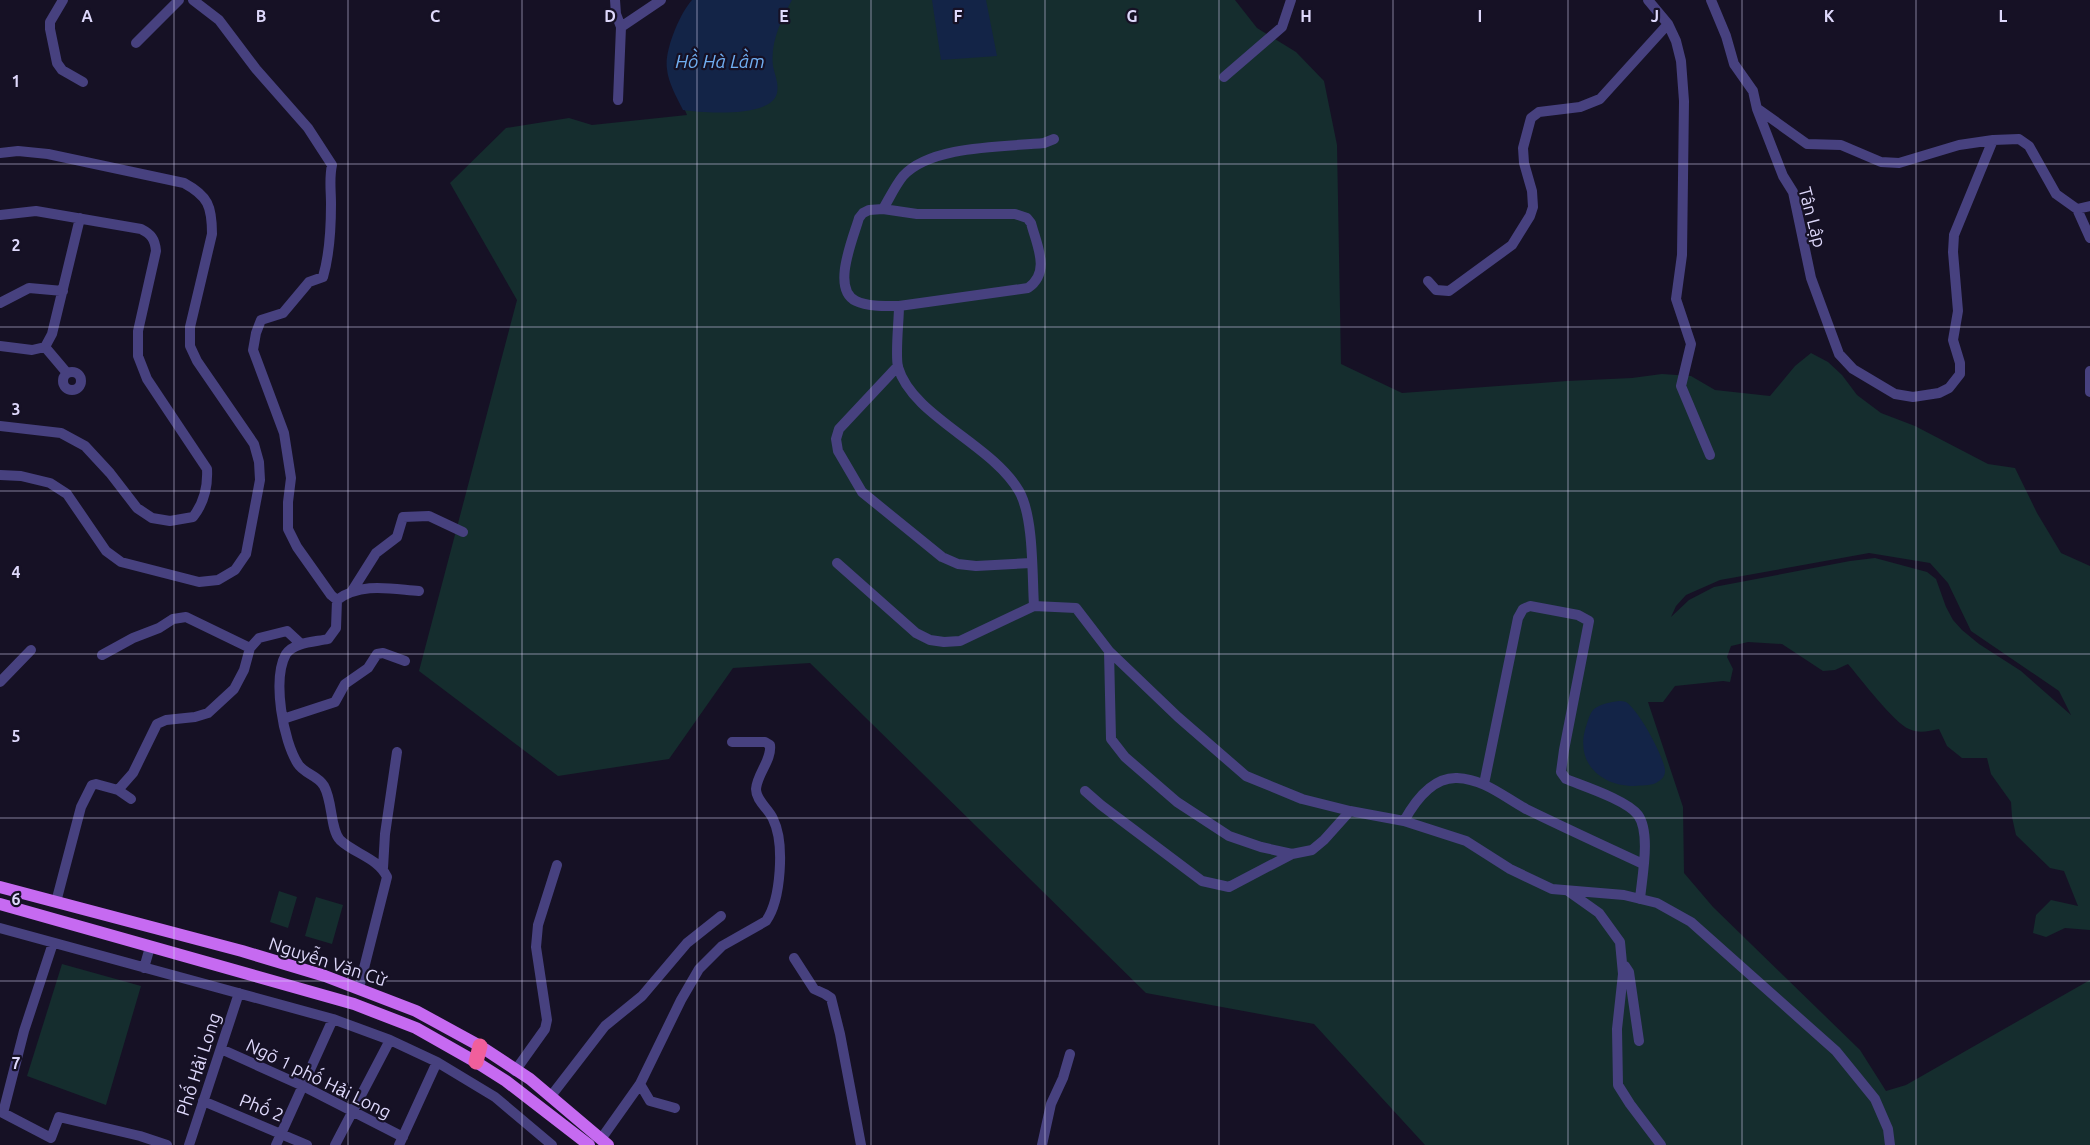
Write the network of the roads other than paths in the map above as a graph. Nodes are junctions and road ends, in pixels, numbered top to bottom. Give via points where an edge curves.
1 (63, 0) edge
2 (178, 0) edge
3 (193, 0) edge
4 (615, 0) edge
5 (661, 0) edge
6 (1291, 0) edge
7 (1648, 0) edge
8 (1711, 0) edge
9 (1668, 24) junction
10 (621, 27) junction
11 (136, 43) dead end
12 (1224, 77) dead end
13 (83, 82) dead end
14 (618, 100) dead end
15 (1757, 109) junction
16 (1054, 139) dead end
17 (1993, 140) junction
18 (0, 153) edge
19 (2090, 206) edge
20 (2077, 209) junction
21 (883, 210) junction
22 (0, 215) edge
23 (80, 218) junction
24 (2090, 238) edge
25 (1428, 281) dead end
26 (63, 291) junction
27 (0, 302) edge
28 (899, 306) junction
29 (0, 346) edge
30 (46, 348) junction
31 (898, 366) junction
32 (2090, 371) edge
33 (67, 373) dead end
34 (2090, 392) edge
35 (0, 426) edge
36 (1710, 455) dead end
37 (0, 475) edge
38 (463, 532) dead end
39 (837, 563) dead end
40 (1031, 563) junction
41 (352, 591) junction
42 (419, 591) dead end
43 (337, 600) junction
44 (1034, 606) junction
45 (301, 644) junction
46 (250, 648) junction
47 (31, 650) dead end
48 (1109, 651) junction
49 (102, 655) dead end
50 (405, 661) dead end
51 (0, 682) edge
52 (283, 719) junction
53 (732, 742) dead end
54 (397, 752) dead end
55 (1484, 784) junction
56 (118, 790) junction
57 (1085, 790) dead end
58 (131, 799) dead end
59 (1350, 811) junction
60 (1404, 821) junction
61 (1292, 854) junction
62 (1643, 864) junction
63 (557, 865) dead end
64 (383, 868) junction
65 (0, 887) edge
66 (1568, 890) junction
67 (1640, 899) junction
68 (56, 902) junction
69 (0, 904) edge
70 (721, 916) dead end
71 (0, 928) edge
72 (52, 943) junction
73 (150, 947) junction
74 (794, 958) dead end
75 (1622, 962) junction
76 (144, 968) junction
77 (360, 988) junction
78 (239, 993) junction
79 (333, 1019) junction
80 (390, 1040) junction
81 (1639, 1041) dead end
82 (480, 1046) junction
83 (220, 1049) junction
84 (1070, 1054) dead end
85 (437, 1062) junction
86 (476, 1062) junction
87 (516, 1071) junction
88 (640, 1084) junction
89 (303, 1086) junction
90 (551, 1096) junction
91 (203, 1101) junction
92 (675, 1108) dead end
93 (354, 1111) junction
94 (282, 1133) junction
95 (401, 1141) edge
96 (605, 1142) edge
97 (167, 1145) edge
98 (189, 1145) edge
99 (276, 1145) edge
100 (307, 1145) edge
101 (335, 1145) edge
102 (550, 1145) edge
103 (589, 1145) edge
104 (861, 1145) edge
105 (1042, 1145) edge
106 (1661, 1145) edge
107 (1890, 1145) edge

1 - 13 street via 52,17 50,29 57,63 62,70
2 - 11 street
3 - 43 street via 219,20 256,69 308,128 332,165 329,177 329,256 322,277 309,282 282,313 261,320 253,350 284,432 291,478 288,528 297,547
4 - 10 street
5 - 10 street
6 - 12 street via 1282,27
7 - 9 street
8 - 15 street, Tân Lập via 1734,64 1753,91
9 - 25 street via 1600,99 1580,107 1539,112 1531,118 1523,142 1523,156 1533,207 1512,245 1449,291 1436,290
9 - 36 street via 1681,60 1684,101 1682,255 1676,299 1691,344 1681,386
10 - 14 street
15 - 17 street via 1807,144 1840,145 1890,164 1959,145
15 - 17 street, Tân Lập via 1793,192 1811,278 1838,354 1853,369 1895,394 1913,397 1940,393 1949,388 1960,374 1953,340 1958,311 1954,235
16 - 21 street via 1044,143 953,152 927,160 903,177
17 - 20 street via 2014,138 2029,146 2056,194
18 - 37 street via 48,154 184,183 199,192 208,205 212,234 190,327 190,346 254,444 260,480 246,554 236,570 218,580 199,582 121,562 106,551 67,494 50,483
19 - 20 street
20 - 24 street
21 - 28 street via 869,210 859,218 844,272 844,284 848,296 857,301
21 - 28 street via 917,214 1021,215 1031,223 1042,266 1036,283 1028,288
22 - 23 street via 36,211
23 - 26 street
23 - 35 street via 141,229 155,242 156,251 138,331 138,356 147,380 207,469 208,484 200,507 192,517 170,521 152,518 137,508 85,446 61,433
26 - 27 street via 29,288
26 - 30 street
28 - 31 street
29 - 30 street via 32,350
30 - 33 street
31 - 40 street via 905,382 923,404 994,461 1020,492 1027,511
31 - 40 street via 839,429 836,439 838,451 862,492 942,557 958,564
32 - 34 street
38 - 41 street via 429,516 405,516 397,537 376,553
39 - 44 street via 916,633 930,640 960,641
40 - 44 street
41 - 42 street via 374,588
41 - 43 street
43 - 45 street via 336,628 328,639
44 - 48 street via 1076,608
45 - 46 street via 287,631 259,638
45 - 52 street via 287,654 281,672 279,693
46 - 49 street via 186,617 173,619
46 - 56 street via 244,670 230,693 208,713 157,724 133,773
47 - 51 street
48 - 59 street via 1246,776 1302,799
48 - 61 street via 1111,739 1125,757 1177,802 1229,836
50 - 52 street via 377,654 368,668 345,684 335,702
52 - 64 street via 287,742 299,767 316,776 324,786 339,839
53 - 88 street via 765,742 770,748 756,792 777,829 780,878 776,897 766,921 722,946 699,969 680,1000
54 - 64 street
55 - 60 street via 1457,778 1441,781 1414,803
55 - 62 street via 1524,807
55 - 62 street via 1518,618 1530,606 1578,615 1589,621 1561,772 1566,779 1616,799 1638,814 1644,827
56 - 58 street
56 - 68 street via 92,785 81,807
57 - 61 street via 1202,881 1229,887
59 - 60 street
59 - 61 street via 1312,850
60 - 66 street via 1466,841 1510,869 1552,889
62 - 67 street
63 - 87 street via 538,925 536,947 547,1020
64 - 77 street via 386,885
65 - 68 main road, Nguyễn Văn Cừ
66 - 67 street
66 - 75 street via 1599,914 1620,942
67 - 107 street via 1657,903 1692,922 1836,1051 1875,1099 1888,1129
68 - 77 main road, Nguyễn Văn Cừ via 242,951
69 - 73 main road, Nguyễn Văn Cừ
70 - 90 street via 687,943 642,996 604,1026
71 - 72 street
72 - 76 street
72 - 97 street via 24,1031 3,1113 51,1138 59,1117
73 - 76 street
73 - 86 main road, Nguyễn Văn Cừ via 354,1004 416,1028
74 - 104 street via 814,989 831,998
75 - 81 street via 1629,972
75 - 106 street via 1617,1029 1618,1085
76 - 78 street
77 - 82 main road, Nguyễn Văn Cừ via 416,1011
78 - 79 street
78 - 83 street, Phố Hải Long
79 - 80 street
79 - 89 street
80 - 85 street
80 - 93 street
82 - 86 highway
82 - 87 main road, Nguyễn Văn Cừ
83 - 89 street, Ngõ 1 phố Hải Long
83 - 91 street, Phố Hải Long
84 - 105 street via 1051,1104
85 - 95 street
85 - 102 street via 495,1097
86 - 103 main road, Nguyễn Văn Cừ
87 - 90 main road, Nguyễn Văn Cừ
88 - 92 street via 650,1102
88 - 96 street
89 - 93 street, Ngõ 1 phố Hải Long
89 - 94 street
90 - 96 main road, Nguyễn Văn Cừ
91 - 94 street, Phố 2
91 - 98 street, Phố Hải Long
93 - 95 street, Ngõ 1 phố Hải Long
93 - 101 street
94 - 99 street
94 - 100 street, Phố 2

